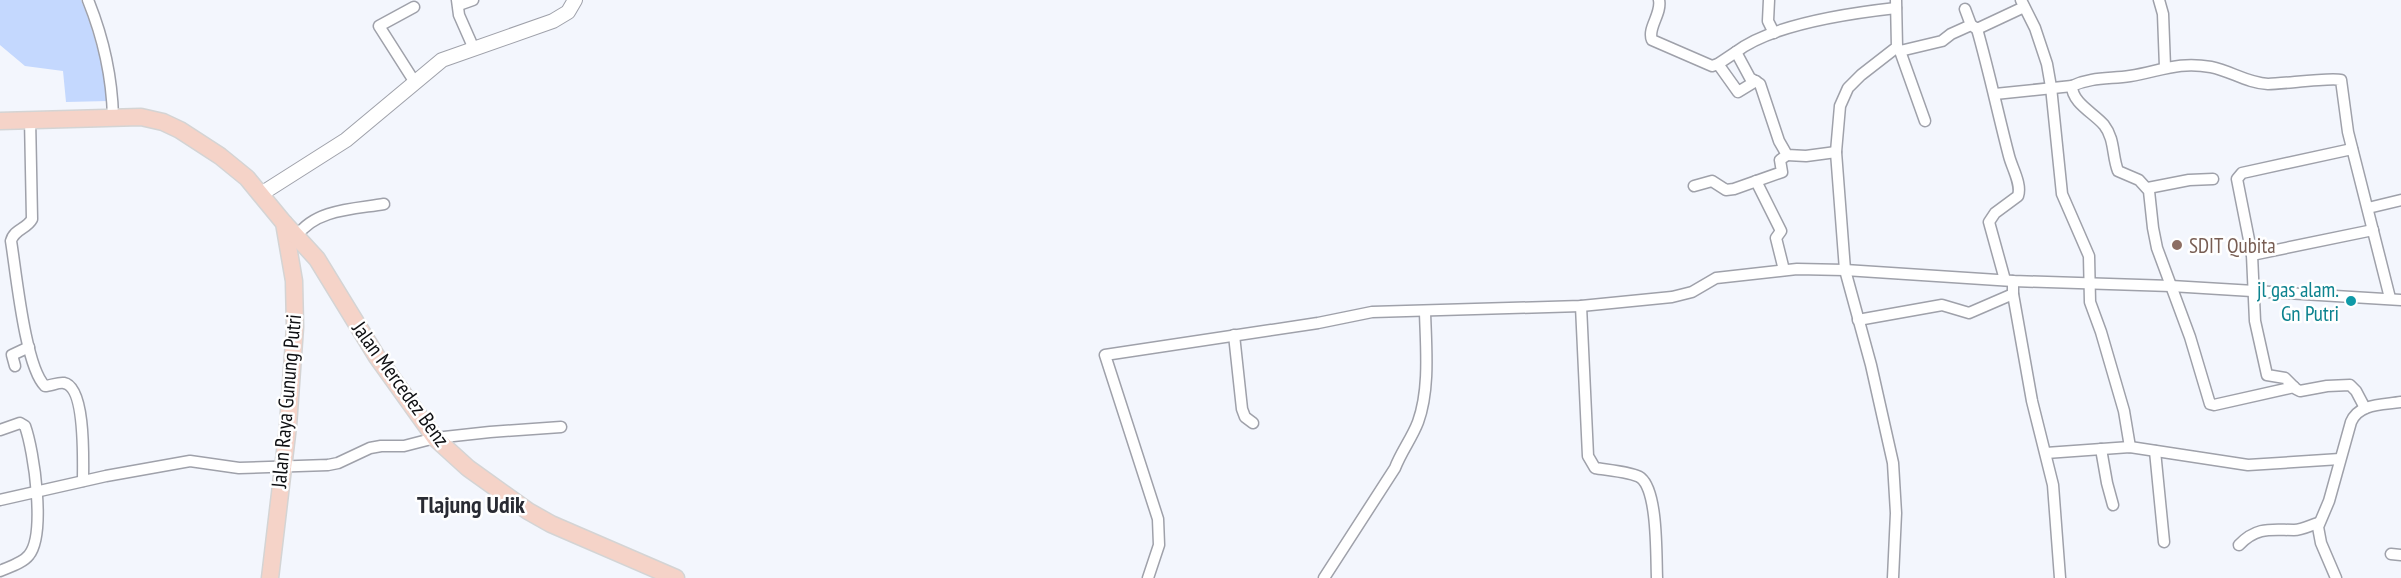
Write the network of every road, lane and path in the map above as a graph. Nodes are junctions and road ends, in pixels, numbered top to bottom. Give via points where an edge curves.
1 (88, 0) edge
2 (473, 0) edge
3 (575, 0) edge
4 (1659, 0) edge
5 (1769, 0) edge
6 (2159, 0) edge
7 (458, 3) edge
8 (2022, 3) edge
9 (1896, 4) edge
10 (414, 7) dead end
11 (1965, 9) dead end
12 (1974, 27) junction
13 (1773, 33) junction
14 (474, 49) junction
15 (1898, 49) junction
16 (1736, 52) junction
17 (1718, 64) junction
18 (2165, 67) junction
19 (414, 81) junction
20 (1756, 81) junction
21 (2072, 86) junction
22 (2051, 87) junction
23 (1995, 94) junction
24 (113, 117) junction
25 (30, 118) junction
26 (0, 121) edge
27 (1925, 121) dead end
28 (2352, 149) junction
29 (1836, 152) junction
30 (1787, 154) junction
31 (2213, 179) dead end
32 (1756, 181) junction
33 (1694, 186) dead end
34 (2148, 188) junction
35 (261, 194) junction
36 (2401, 200) edge
37 (384, 204) dead end
38 (2368, 208) junction
39 (284, 223) junction
40 (2373, 230) junction
41 (297, 236) junction
42 (2252, 255) junction
43 (1784, 270) junction
44 (1845, 270) junction
45 (2009, 280) junction
46 (2089, 284) junction
47 (2171, 286) junction
48 (2254, 291) junction
49 (2013, 294) junction
50 (2396, 299) edge
51 (1581, 306) junction
52 (1425, 312) junction
53 (1858, 320) junction
54 (1234, 335) junction
55 (29, 347) junction
56 (15, 366) dead end
57 (2294, 387) junction
58 (2401, 402) edge
59 (2365, 408) junction
60 (1253, 423) dead end
61 (561, 427) dead end
62 (0, 430) edge
63 (435, 438) junction
64 (2130, 447) junction
65 (2101, 449) junction
66 (2155, 451) junction
67 (2046, 453) junction
68 (2340, 459) junction
69 (282, 467) junction
70 (83, 481) junction
71 (36, 492) junction
72 (0, 500) edge
73 (2113, 505) dead end
74 (2318, 523) junction
75 (2164, 542) dead end
76 (2239, 544) dead end
77 (0, 571) edge
78 (270, 578) edge
79 (676, 578) edge
80 (1148, 578) edge
81 (1324, 578) edge
82 (1657, 578) edge
83 (1893, 578) edge
84 (2060, 578) edge
85 (2336, 578) edge

1 - 24 street via 109,70
2 - 7 street
3 - 14 street via 567,12 552,21
4 - 17 street via 1660,11 1651,39 1709,65
5 - 13 street via 1768,21
6 - 18 street
7 - 14 street
8 - 12 street
8 - 22 street via 2042,47
9 - 13 street
9 - 15 street
10 - 19 street via 379,26
11 - 12 street
12 - 15 street via 1942,41
12 - 23 street
13 - 16 street
14 - 19 street via 442,60
15 - 27 street
15 - 29 street via 1848,88 1839,113
16 - 17 street
16 - 20 street via 1750,78
17 - 20 street via 1738,92
18 - 21 street via 2091,79
18 - 28 street via 2204,66 2267,84 2338,79 2342,83
19 - 35 street via 346,140
20 - 30 street
21 - 22 street
21 - 34 street via 2076,99 2109,133 2118,171
22 - 23 street
22 - 46 street via 2062,194 2089,256
23 - 45 street via 2020,189 2018,196 1989,222
24 - 25 main road, Jalan Raya Gunung Putri
24 - 35 main road, Jalan Raya Gunung Putri via 141,117 180,130 220,156
25 - 26 main road, Jalan Raya Gunung Putri
25 - 55 street via 32,219 11,240
28 - 38 street
28 - 42 street via 2239,175
29 - 30 street
29 - 44 street
30 - 32 street via 1780,159 1782,172
31 - 34 street
32 - 33 street via 1729,191 1712,181
32 - 43 street via 1781,231 1776,238
34 - 47 street via 2154,238
35 - 39 main road, Jalan Raya Gunung Putri
36 - 38 street
37 - 41 street via 323,216 307,224
38 - 40 street
39 - 41 main road, Jalan Mercedez Benz
39 - 69 main road, Jalan Raya Gunung Putri via 294,281 295,327
40 - 42 street
40 - 50 street
41 - 63 main road, Jalan Mercedez Benz via 317,259 377,357
42 - 48 street
43 - 44 street
43 - 51 street via 1716,278 1692,292 1672,297
44 - 45 street
44 - 53 street
45 - 46 street
45 - 49 street
46 - 47 street
46 - 64 street via 2090,302 2124,411
47 - 48 street
47 - 57 street via 2210,404
48 - 50 street
48 - 57 street via 2255,321 2267,375 2285,378
49 - 53 street via 1969,313 1942,305
49 - 67 street via 2032,401
51 - 52 street
51 - 82 street via 1588,456 1595,468 1636,476 1646,484 1653,508
52 - 54 street via 1372,312
52 - 81 street via 1425,388 1417,425 1395,468
53 - 83 street via 1893,463
54 - 60 street via 1242,409
54 - 80 street via 1105,355 1158,519 1160,545
55 - 56 street via 12,355
55 - 70 street via 43,384 64,383 77,399
57 - 59 street via 2303,391 2350,385
58 - 59 street
59 - 68 street via 2353,417
61 - 63 street
62 - 71 street via 20,423 26,426
63 - 69 street via 404,446 370,448 338,464
63 - 79 main road, Jalan Mercedez Benz via 468,468 528,511 600,547
64 - 65 street
64 - 66 street
65 - 67 street
65 - 73 street
66 - 68 street via 2247,465
66 - 75 street
67 - 84 street via 2053,485
68 - 74 street via 2329,501
69 - 70 street via 239,468 190,461
69 - 78 main road, Jalan Raya Gunung Putri
70 - 71 street
71 - 72 street
71 - 77 street via 37,532 32,550 25,559
74 - 76 street via 2298,530 2257,532
74 - 85 street via 2321,543

